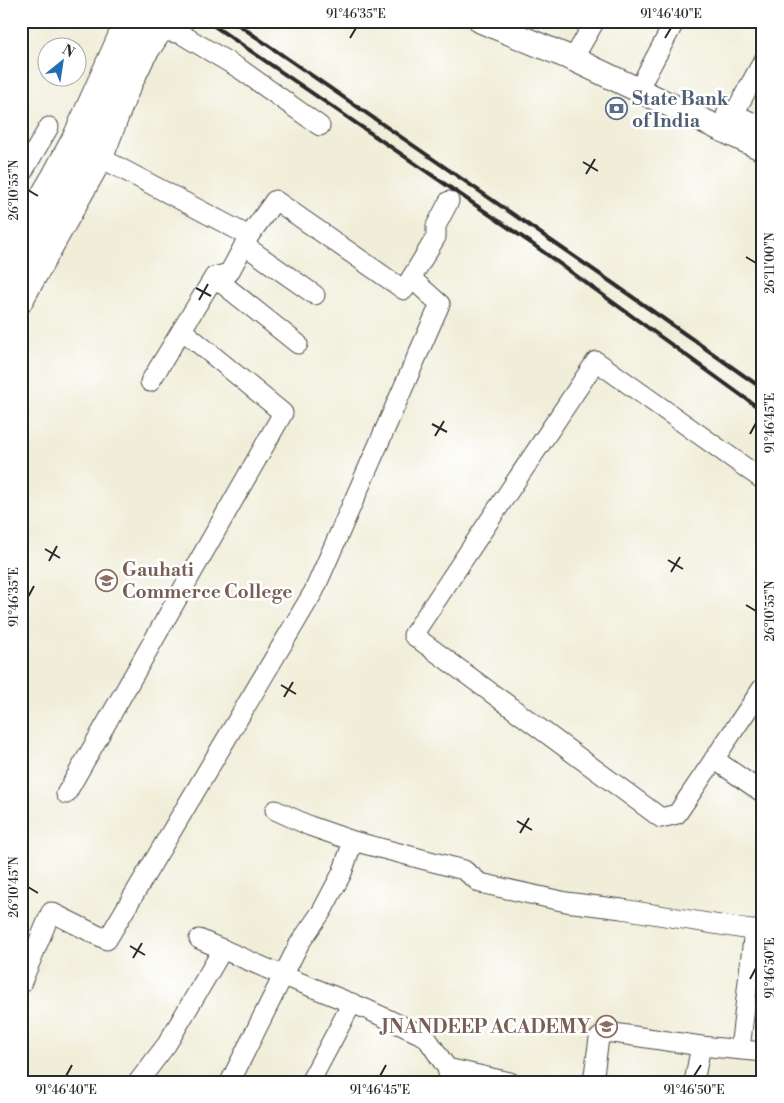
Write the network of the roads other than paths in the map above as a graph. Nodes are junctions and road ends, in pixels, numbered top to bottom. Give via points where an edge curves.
1 (127, 21) edge
2 (148, 21) edge
3 (481, 21) edge
4 (512, 21) edge
5 (595, 21) edge
6 (675, 21) edge
7 (575, 54) junction
8 (763, 61) edge
9 (645, 77) junction
10 (728, 123) junction
11 (320, 126) dead end
12 (48, 127) dead end
13 (763, 130) edge
14 (763, 149) edge
15 (103, 159) junction
16 (21, 175) edge
17 (449, 200) dead end
18 (21, 232) edge
19 (246, 240) junction
20 (21, 268) edge
21 (214, 277) junction
22 (411, 278) junction
23 (315, 295) dead end
24 (21, 305) edge
25 (182, 330) junction
26 (298, 344) dead end
27 (150, 382) dead end
28 (763, 480) edge
29 (763, 687) edge
30 (714, 759) junction
31 (763, 793) edge
32 (66, 794) dead end
33 (275, 810) dead end
34 (353, 841) junction
35 (758, 931) edge
36 (199, 939) dead end
37 (223, 949) junction
38 (284, 976) junction
39 (22, 981) edge
40 (352, 1003) junction
41 (701, 1046) junction
42 (740, 1049) junction
43 (763, 1052) edge
44 (448, 1075) edge
45 (231, 1080) dead end
46 (138, 1082) edge
47 (310, 1082) edge
48 (510, 1082) edge
49 (593, 1082) edge
50 (694, 1082) edge

1 - 18 main road via 75,137
2 - 20 main road via 88,150
3 - 7 main road
4 - 7 main road
5 - 7 street
6 - 9 street
7 - 9 main road
7 - 10 main road
8 - 10 street
9 - 10 main road
10 - 13 main road
10 - 14 main road
11 - 15 street via 182,34 163,31 145,58 127,96
12 - 16 street
15 - 19 street
15 - 24 street
17 - 22 street via 436,226 436,237
19 - 21 street via 229,273
19 - 22 street via 275,200 404,290
19 - 23 street
21 - 25 street
21 - 26 street
22 - 39 street via 440,304 314,591 107,940 51,912
25 - 27 street
25 - 32 street via 283,413
28 - 30 street via 596,361 413,634 661,818 676,814
29 - 30 street
30 - 31 street
33 - 34 street
34 - 35 street via 464,870 480,883 566,902
34 - 38 street via 342,873 322,911 299,944
35 - 42 street
36 - 37 street
37 - 38 street
37 - 46 street via 166,1044
38 - 40 street
38 - 45 street
40 - 44 street via 426,1037
40 - 47 street
41 - 42 street
41 - 49 street via 607,1032 600,1038
41 - 50 street
42 - 43 street
44 - 48 street

